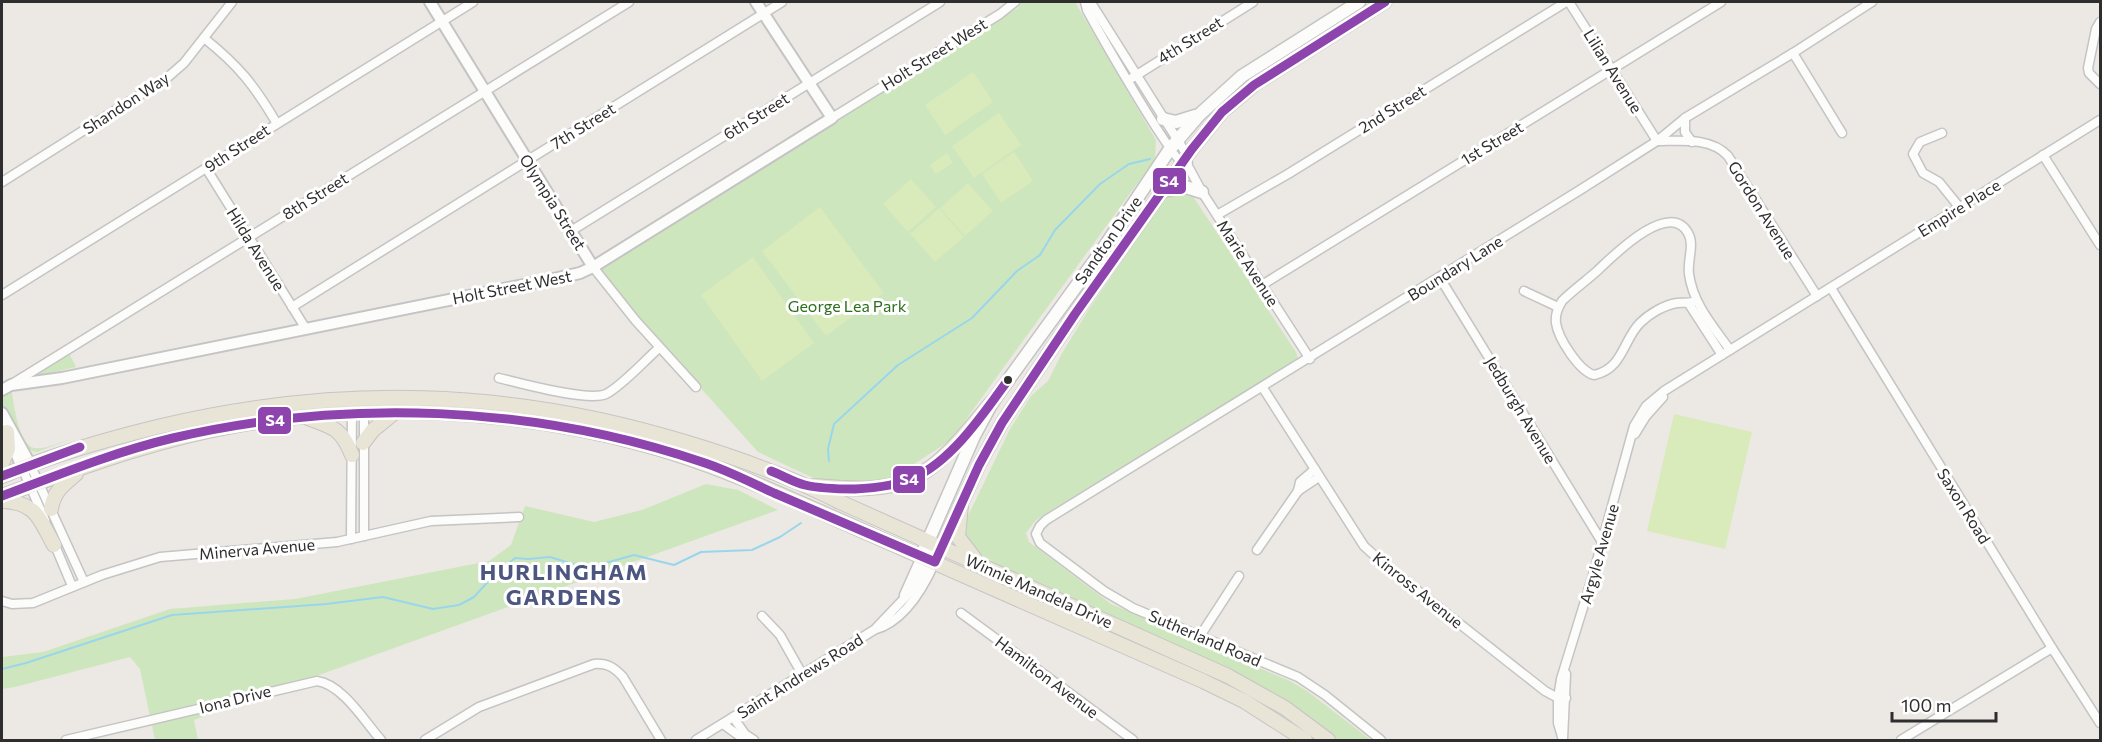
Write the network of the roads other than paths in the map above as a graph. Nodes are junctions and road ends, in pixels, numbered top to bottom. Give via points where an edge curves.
1 (232, 2) edge
2 (430, 2) edge
3 (474, 2) edge
4 (629, 2) edge
5 (756, 2) edge
6 (782, 2) edge
7 (940, 2) edge
8 (1015, 2) edge
9 (1253, 2) edge
10 (1359, 2) edge
11 (1386, 2) edge
12 (1567, 2) edge
13 (1721, 2) edge
14 (1872, 2) edge
15 (1091, 3) edge
16 (763, 13) junction
17 (443, 21) junction
18 (2100, 22) edge
19 (204, 38) junction
20 (1793, 53) junction
21 (1612, 69) junction
22 (1131, 78) junction
23 (808, 83) junction
24 (2100, 84) edge
25 (485, 91) junction
26 (1199, 115) junction
27 (832, 117) junction
28 (1685, 118) junction
29 (1163, 119) junction
30 (2100, 120) edge
31 (276, 122) junction
32 (1842, 133) dead end
33 (1942, 133) dead end
34 (1657, 141) junction
35 (1692, 142) junction
36 (1173, 145) junction
37 (2043, 155) junction
38 (527, 160) junction
39 (1185, 162) junction
40 (206, 168) junction
41 (2, 182) edge
42 (1203, 192) junction
43 (1160, 193) junction
44 (1960, 208) junction
45 (1217, 215) junction
46 (572, 231) junction
47 (248, 237) junction
48 (2100, 245) edge
49 (593, 267) junction
50 (1440, 278) junction
51 (1262, 285) junction
52 (1831, 288) junction
53 (1524, 291) dead end
54 (2, 295) edge
55 (1817, 297) junction
56 (1692, 302) junction
57 (292, 307) junction
58 (1558, 307) junction
59 (306, 329) junction
60 (659, 348) junction
61 (1730, 350) junction
62 (1722, 355) junction
63 (1310, 358) junction
64 (499, 378) dead end
65 (6, 387) edge
66 (696, 387) dead end
67 (1263, 388) junction
68 (357, 398) junction
69 (993, 401) junction
70 (2, 413) edge
71 (358, 413) junction
72 (394, 413) junction
73 (303, 417) junction
74 (4, 426) edge
75 (363, 443) junction
76 (122, 453) junction
77 (352, 455) junction
78 (2, 463) edge
79 (26, 466) junction
80 (1317, 473) junction
81 (2, 476) edge
82 (35, 484) junction
83 (806, 485) junction
84 (2, 496) edge
85 (2, 501) edge
86 (961, 505) junction
87 (51, 509) junction
88 (519, 517) dead end
89 (1036, 531) joint
90 (364, 536) junction
91 (351, 539) junction
92 (1602, 542) junction
93 (54, 544) junction
94 (935, 544) junction
95 (1257, 550) dead end
96 (928, 559) junction
97 (978, 563) junction
98 (1239, 576) dead end
99 (84, 582) junction
100 (72, 586) junction
101 (2, 602) edge
102 (961, 613) dead end
103 (762, 616) dead end
104 (874, 630) junction
105 (1200, 636) junction
106 (2052, 648) junction
107 (802, 674) junction
108 (1562, 698) junction
109 (734, 717) junction
110 (2100, 723) edge
111 (723, 724) junction
112 (1563, 740) edge
113 (66, 741) edge
114 (381, 741) edge
115 (425, 741) edge
116 (661, 741) edge
117 (696, 741) edge
118 (745, 741) edge
119 (754, 741) edge
120 (1133, 741) edge
121 (1305, 741) edge
122 (1329, 741) edge
123 (1381, 741) edge
124 (1901, 741) edge

1 - 19 street, Shandon Way
2 - 17 street, Olympia Street
3 - 17 street, 9th Street
4 - 25 street, 8th Street
5 - 16 street
6 - 16 street, 7th Street
7 - 23 street, 6th Street
8 - 27 street, Holt Street West
9 - 22 street, 4th Street
10 - 26 main road, Sandton Drive via 1242,75
11 - 39 main road, Sandton Drive via 1254,85 1222,112
12 - 21 street, Lilian Avenue
12 - 45 street, 2nd Street
13 - 21 street, 1st Street
14 - 20 street, Boundary Lane
15 - 22 street
16 - 23 street
16 - 38 street, 7th Street
17 - 25 street, Olympia Street
17 - 31 street, 9th Street
18 - 24 street via 2088,68
19 - 31 street via 244,73
19 - 41 street, Shandon Way via 168,77
20 - 28 street, Boundary Lane
20 - 32 street
21 - 34 street, Lilian Avenue
21 - 51 street, 1st Street
22 - 29 street
22 - 36 street
23 - 27 street
23 - 46 street, 6th Street
25 - 38 street, Olympia Street
25 - 47 street, 8th Street
26 - 29 main road via 1176,122
26 - 36 main road, Sandton Drive
27 - 49 street, Holt Street West
28 - 34 street, Boundary Lane
28 - 35 street via 1685,132
29 - 36 street
30 - 37 street, Empire Place
31 - 40 street, 9th Street
33 - 44 street via 1920,142 1913,154 1923,173 1940,182
34 - 35 street, Gordon Avenue
34 - 50 street, Boundary Lane
35 - 55 street, Gordon Avenue via 1717,147 1728,156
36 - 39 street, Marie Avenue
36 - 69 main road, Sandton Drive
37 - 44 street, Empire Place
37 - 48 street
38 - 46 street, Olympia Street
38 - 57 street, 7th Street
39 - 42 street, Marie Avenue
39 - 43 main road, Sandton Drive
40 - 47 street, Hilda Avenue
40 - 54 street, 9th Street
42 - 43 main road via 1182,186
42 - 45 street, Marie Avenue
43 - 86 main road, Sandton Drive via 1002,423
44 - 52 street, Empire Place
45 - 51 street, Marie Avenue
46 - 49 street, Olympia Street
47 - 57 street, Hilda Avenue
47 - 65 street, 8th Street
49 - 59 street, Holt Street West via 558,278
49 - 60 street, Olympia Street
50 - 63 street, Boundary Lane
50 - 92 street, Jedburgh Avenue
51 - 63 street, Marie Avenue
52 - 55 street, Empire Place
52 - 106 street, Saxon Road
53 - 58 street
55 - 61 street, Argyle Avenue
56 - 58 street via 1666,306 1642,321 1622,354 1594,375 1580,368 1559,332
56 - 58 street via 1690,237 1681,225 1668,222 1621,249
56 - 61 street
56 - 62 street
57 - 59 street, Hilda Avenue
59 - 65 street, Holt Street West
60 - 64 street via 611,391 601,395 558,391
60 - 66 street, Olympia Street
61 - 62 street, Argyle Avenue
62 - 92 street, Argyle Avenue via 1658,395 1641,412
63 - 67 street, Boundary Lane
67 - 80 street, Kinross Avenue
67 - 89 street, Boundary Lane via 1046,520
68 - 71 street
68 - 79 main road, Winnie Mandela Drive via 217,413 98,442
68 - 83 main road, Winnie Mandela Drive via 457,399 572,413 694,444
69 - 83 main road via 957,443 915,477 874,488
69 - 94 main road, Sandton Drive via 968,451
70 - 79 street
71 - 72 main road, Winnie Mandela Drive
71 - 73 main road, Winnie Mandela Drive
71 - 75 street
71 - 77 street
72 - 75 main road
72 - 96 main road, Winnie Mandela Drive via 480,415 582,430 643,444 705,464
73 - 76 main road, Winnie Mandela Drive via 236,425
73 - 77 main road via 337,430
74 - 78 main road via 8,449
74 - 79 street
75 - 90 street
76 - 82 main road, Winnie Mandela Drive
76 - 87 main road via 80,472 59,488
77 - 91 street
79 - 81 main road, Winnie Mandela Drive
79 - 82 street
80 - 95 street via 1300,482 1298,491
80 - 108 street, Kinross Avenue via 1354,533 1373,555 1527,678
82 - 84 main road, Winnie Mandela Drive
82 - 87 street
82 - 93 street
83 - 94 main road, Winnie Mandela Drive
85 - 93 main road via 28,506
86 - 94 main road, Sandton Drive
86 - 97 main road via 958,537
87 - 99 street
88 - 90 street, Minerva Avenue via 431,521
89 - 105 street, Sutherland Road via 1040,543 1109,595
90 - 91 street, Minerva Avenue
91 - 99 street, Minerva Avenue via 160,557
92 - 108 street, Argyle Avenue via 1565,668
93 - 100 street
94 - 96 main road
94 - 97 main road, Winnie Mandela Drive
96 - 104 street, Saint Andrews Road via 902,601
96 - 104 street, Saint Andrews Road via 923,586 910,604 892,622
96 - 121 main road, Winnie Mandela Drive via 1224,691
97 - 122 main road, Winnie Mandela Drive via 1228,676 1285,708
98 - 105 street
99 - 100 street, Minerva Avenue
100 - 101 street, Minerva Avenue via 25,605
102 - 120 street, Hamilton Avenue
103 - 107 street via 780,635
104 - 107 street, Saint Andrews Road
105 - 123 street, Sutherland Road via 1310,684
106 - 110 street, Saxon Road
106 - 124 street
107 - 109 street, Saint Andrews Road
108 - 112 street, Argyle Avenue via 1557,723
109 - 111 street, Saint Andrews Road
109 - 119 street
111 - 117 street, Saint Andrews Road
111 - 118 street
113 - 114 street, Iona Drive via 317,681 343,695
115 - 116 street via 479,707 602,664 615,668 623,677

